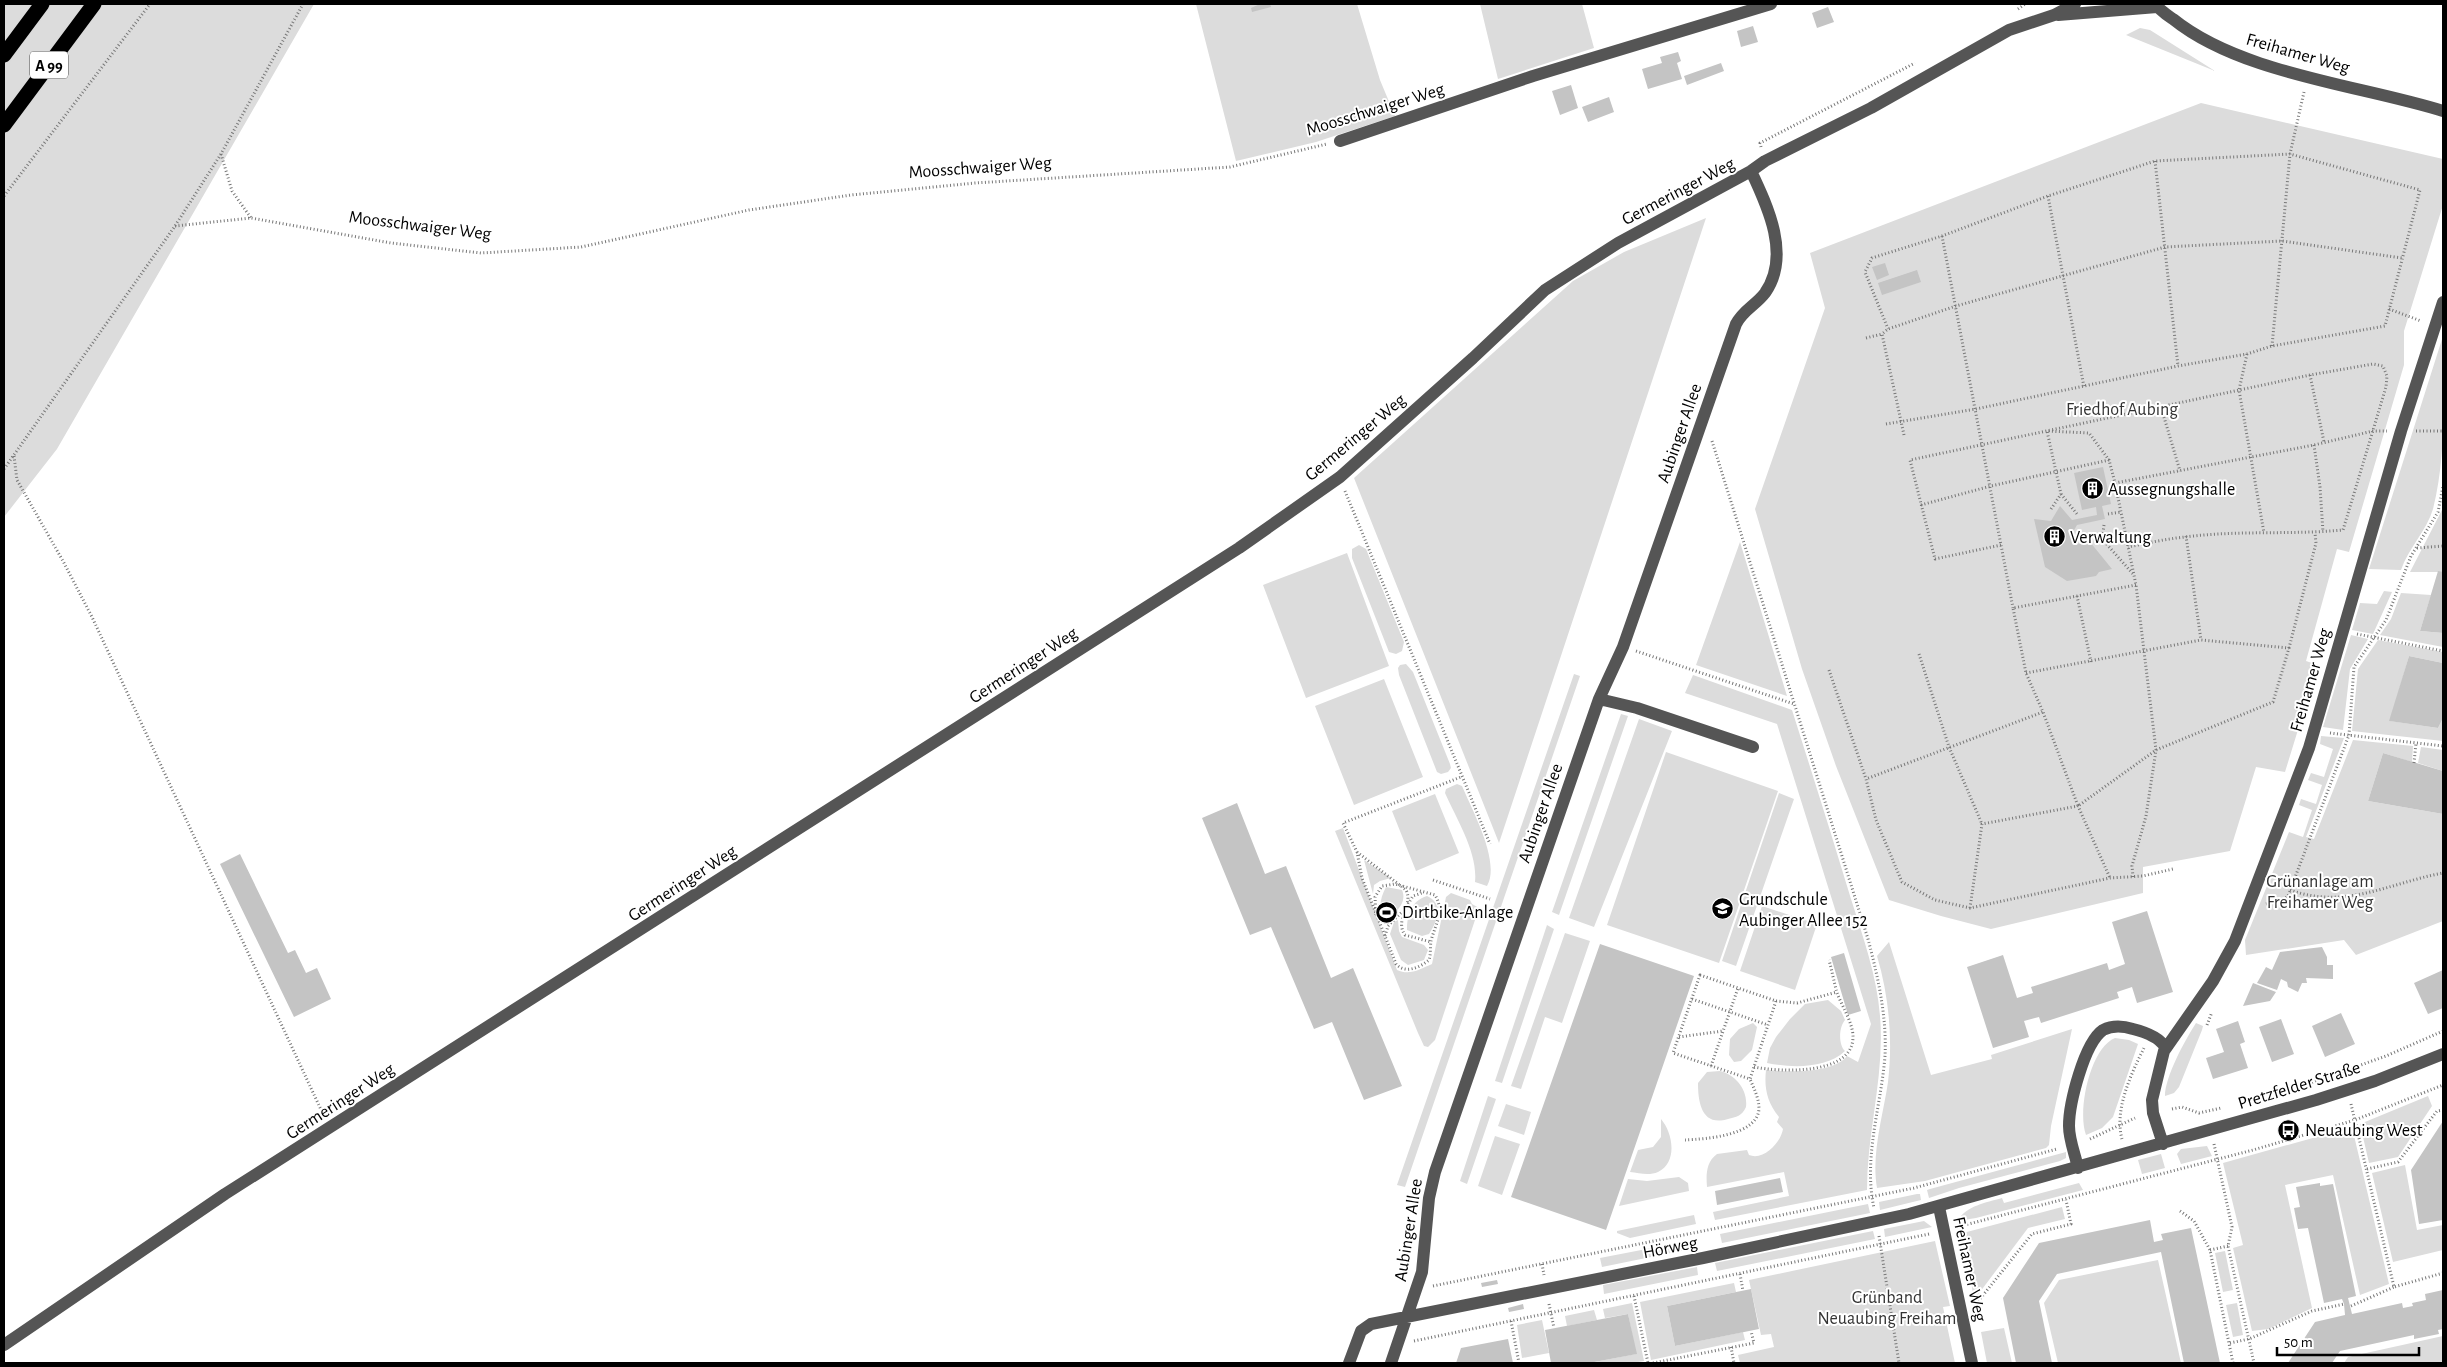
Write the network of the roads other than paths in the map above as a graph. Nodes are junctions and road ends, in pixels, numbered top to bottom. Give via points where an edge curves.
1 (42, 4) edge
2 (94, 4) edge
3 (1771, 4) edge
4 (2075, 4) edge
5 (2157, 5) edge
6 (2054, 15) junction
7 (4, 55) edge
8 (2443, 111) edge
9 (4, 125) edge
10 (1340, 141) road end
11 (1751, 171) junction
12 (2443, 302) edge
13 (1599, 699) junction
14 (1753, 747) dead end
15 (2165, 1048) junction
16 (2443, 1054) edge
17 (2163, 1144) junction
18 (2078, 1168) junction
19 (1938, 1206) junction
20 (1408, 1318) junction
21 (4, 1345) edge
22 (1349, 1363) edge
23 (1392, 1363) edge
24 (1972, 1363) edge

1 - 7 highway, A 99
2 - 9 highway, A 99
3 - 10 street, Moosschwaiger Weg via 1533,76
4 - 6 street, Germeringer Weg
5 - 6 street, Germeringer Weg
5 - 8 street, Freihamer Weg via 2192,35 2261,64
6 - 11 street, Germeringer Weg via 2009,30 1871,108 1765,160
11 - 13 street, Aubinger Allee via 1772,221 1776,237 1776,265 1766,292 1740,315 1736,324 1623,647
11 - 21 street, Germeringer Weg via 1618,243 1545,290 1340,477 1239,548 226,1194
12 - 15 street, Freihamer Weg via 2401,430 2314,731 2291,798 2234,941 2213,981
13 - 14 street via 1637,708
13 - 20 street, Aubinger Allee via 1435,1172 1429,1198 1422,1272
15 - 17 street, Freihamer Weg via 2152,1100
15 - 18 street via 2157,1038 2118,1026 2104,1030 2093,1040 2070,1116 2070,1136
16 - 17 street, Pretzfelder Straße via 2348,1090
17 - 18 street, Freihamer Weg
18 - 19 street, Freihamer Weg
19 - 20 street, Hörweg
19 - 24 street, Freihamer Weg
20 - 22 street, Hörweg via 1371,1324 1361,1330
20 - 23 street, Aubinger Allee

